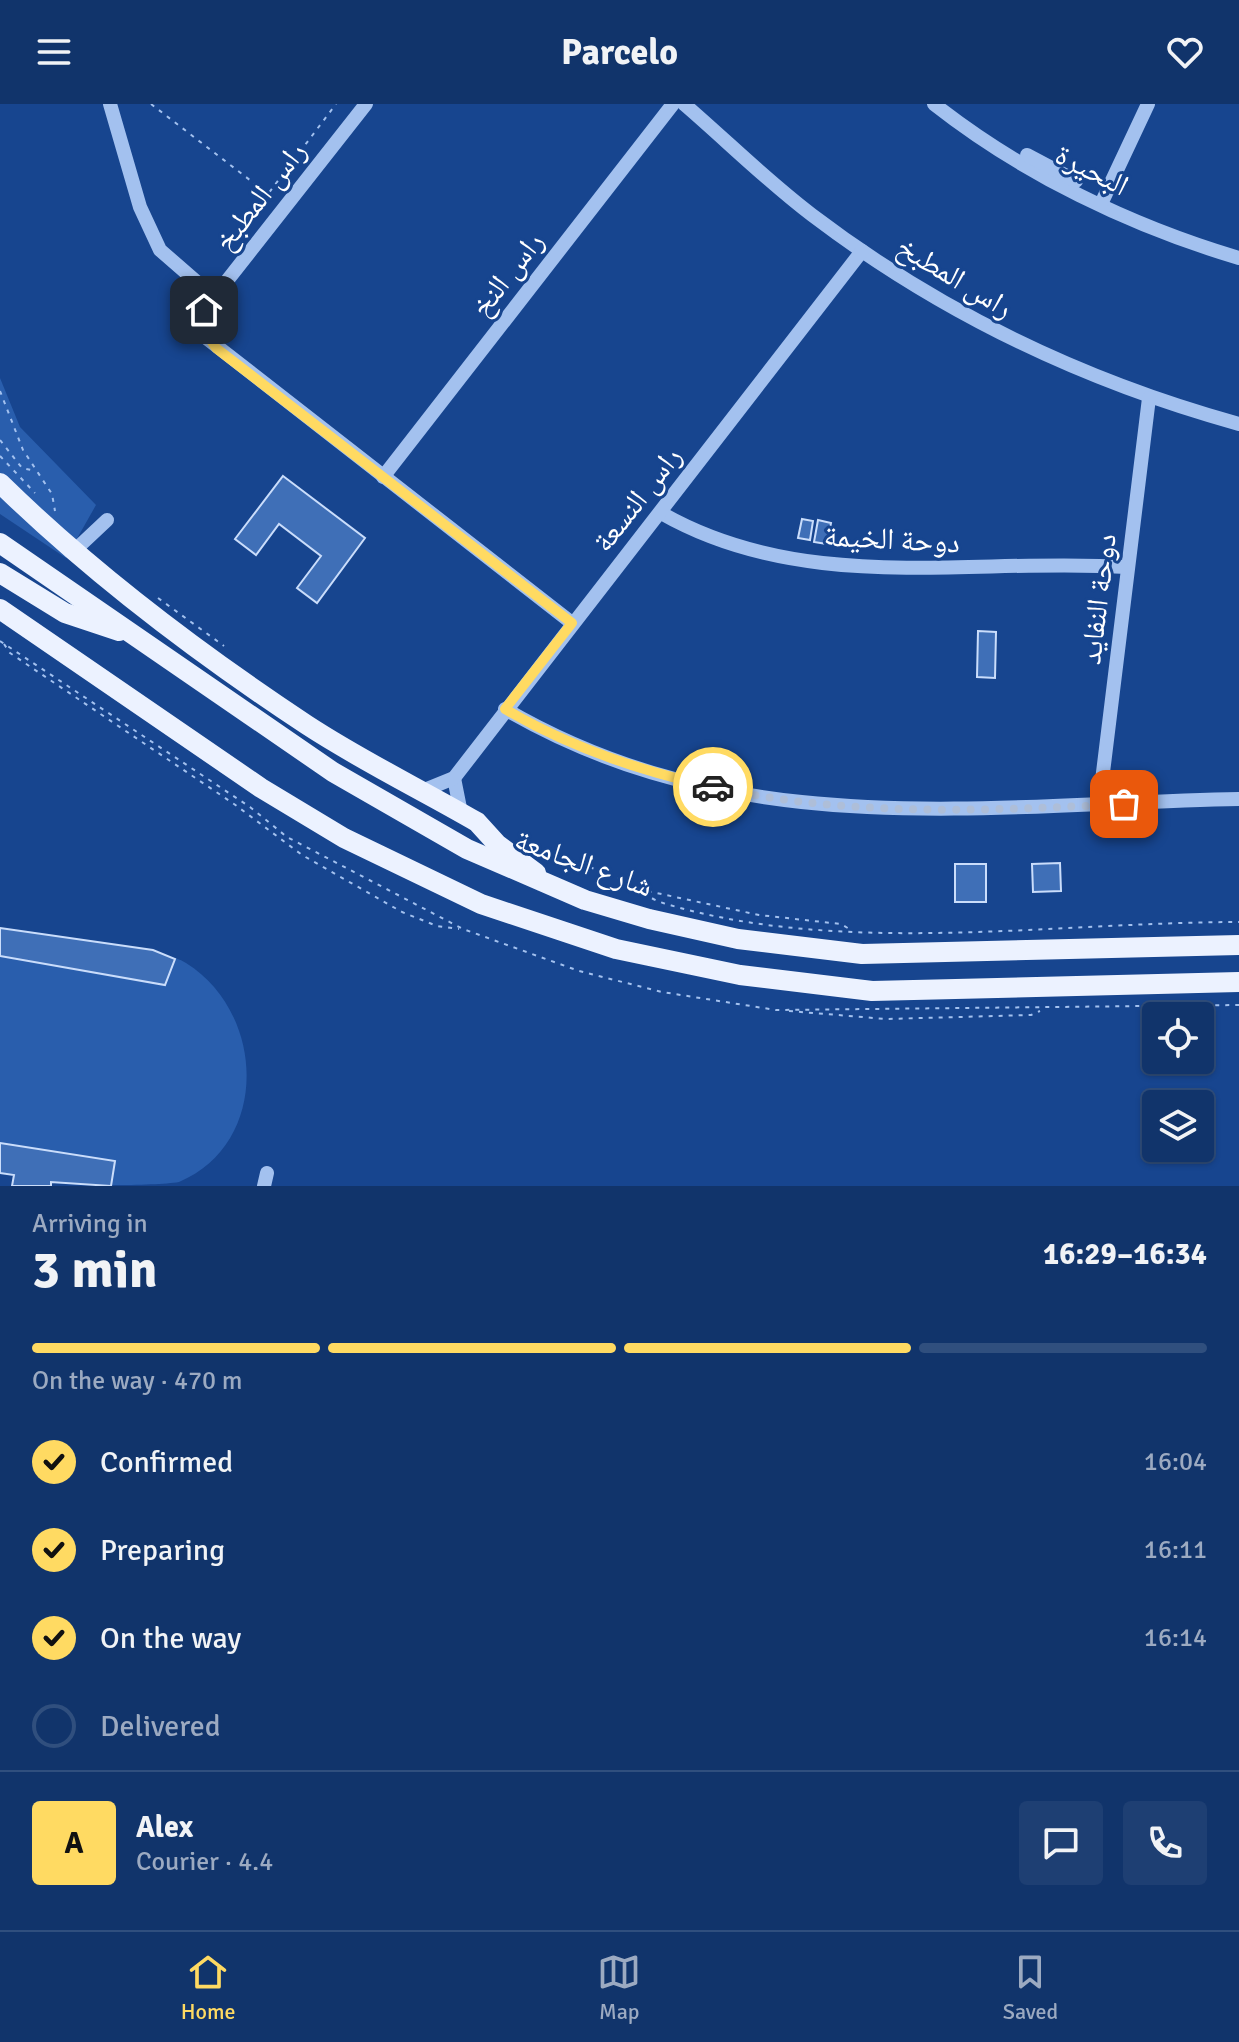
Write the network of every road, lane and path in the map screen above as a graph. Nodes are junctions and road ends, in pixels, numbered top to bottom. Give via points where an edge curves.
1 (110, 104) edge
2 (151, 104) edge
3 (336, 104) edge
4 (366, 104) edge
5 (673, 104) edge
6 (684, 104) edge
7 (934, 104) edge
8 (949, 104) edge
9 (1148, 104) edge
10 (1103, 200) junction
11 (1239, 248) edge
12 (862, 251) junction
13 (1239, 258) edge
14 (214, 297) junction
15 (0, 391) edge
16 (1149, 398) junction
17 (2, 401) edge
18 (1239, 424) edge
19 (0, 440) edge
20 (0, 456) edge
21 (37, 472) junction
22 (383, 477) junction
23 (0, 483) edge
24 (35, 493) dead end
25 (44, 502) dead end
26 (661, 513) junction
27 (107, 520) dead end
28 (0, 543) edge
29 (74, 551) junction
30 (1128, 567) junction
31 (0, 573) edge
32 (156, 596) dead end
33 (0, 609) edge
34 (572, 623) junction
35 (135, 634) junction
36 (2, 642) edge
37 (221, 664) junction
38 (505, 709) junction
39 (333, 772) junction
40 (454, 778) junction
41 (416, 788) junction
42 (1239, 799) edge
43 (1099, 805) junction
44 (461, 813) junction
45 (519, 841) dead end
46 (546, 886) junction
47 (637, 888) junction
48 (1239, 922) edge
49 (463, 929) junction
50 (852, 931) junction
51 (1239, 945) edge
52 (1239, 982) edge
53 (1239, 1005) edge
54 (1042, 1009) junction
55 (788, 1010) junction

1 - 14 street via 140,207 160,250
2 - 3 path via 268,194
4 - 14 street, راس المطبخ
5 - 22 street, راس النخ
6 - 12 street, راس المطبخ via 809,213
7 - 10 street, البحيرة via 1020,162
8 - 10 street, البحيرة
9 - 10 street
10 - 11 street, البحيرة
10 - 13 street, البحيرة via 1173,236
12 - 16 street, راس المطبخ via 992,331
12 - 26 street, راس النسعة
14 - 22 street, راس المطبخ via 202,316 210,342
15 - 17 path
16 - 18 street, راس المطبخ
16 - 30 street, دوحة النفايد
17 - 21 path
19 - 21 path via 22,468
20 - 24 path
21 - 25 path via 52,494 55,513
22 - 34 street, راس المطبخ
23 - 29 main road
26 - 30 street, دوحة الخيمة via 711,537 837,565 900,570
26 - 34 street, راس النسعة
27 - 29 street
28 - 35 main road, شارع الجامعة
29 - 37 main road
30 - 43 street, دوحة النفايد
31 - 35 main road via 65,613
32 - 37 path via 221,641
33 - 52 main road via 261,788 344,838 440,887 585,940 695,968 835,989
34 - 38 street, راس النسعة
35 - 39 main road, شارع الجامعة
36 - 49 path via 287,837
36 - 49 path via 10,653 302,855 402,912 437,926
37 - 41 main road via 306,724
38 - 40 street, راس النسعة
38 - 43 street via 566,741 641,769 791,803 930,811
39 - 41 main road
39 - 46 main road, شارع الجامعة via 467,849
40 - 41 street
40 - 44 street
41 - 44 main road
42 - 43 street
44 - 46 main road via 533,869
45 - 47 path
46 - 51 main road, شارع الجامعة via 649,919 817,950 944,954
47 - 50 path via 759,915 841,924
47 - 50 path via 662,903 713,914
48 - 50 path
49 - 55 path via 622,982
53 - 54 path
54 - 55 path
54 - 55 path via 1031,1015 886,1019

